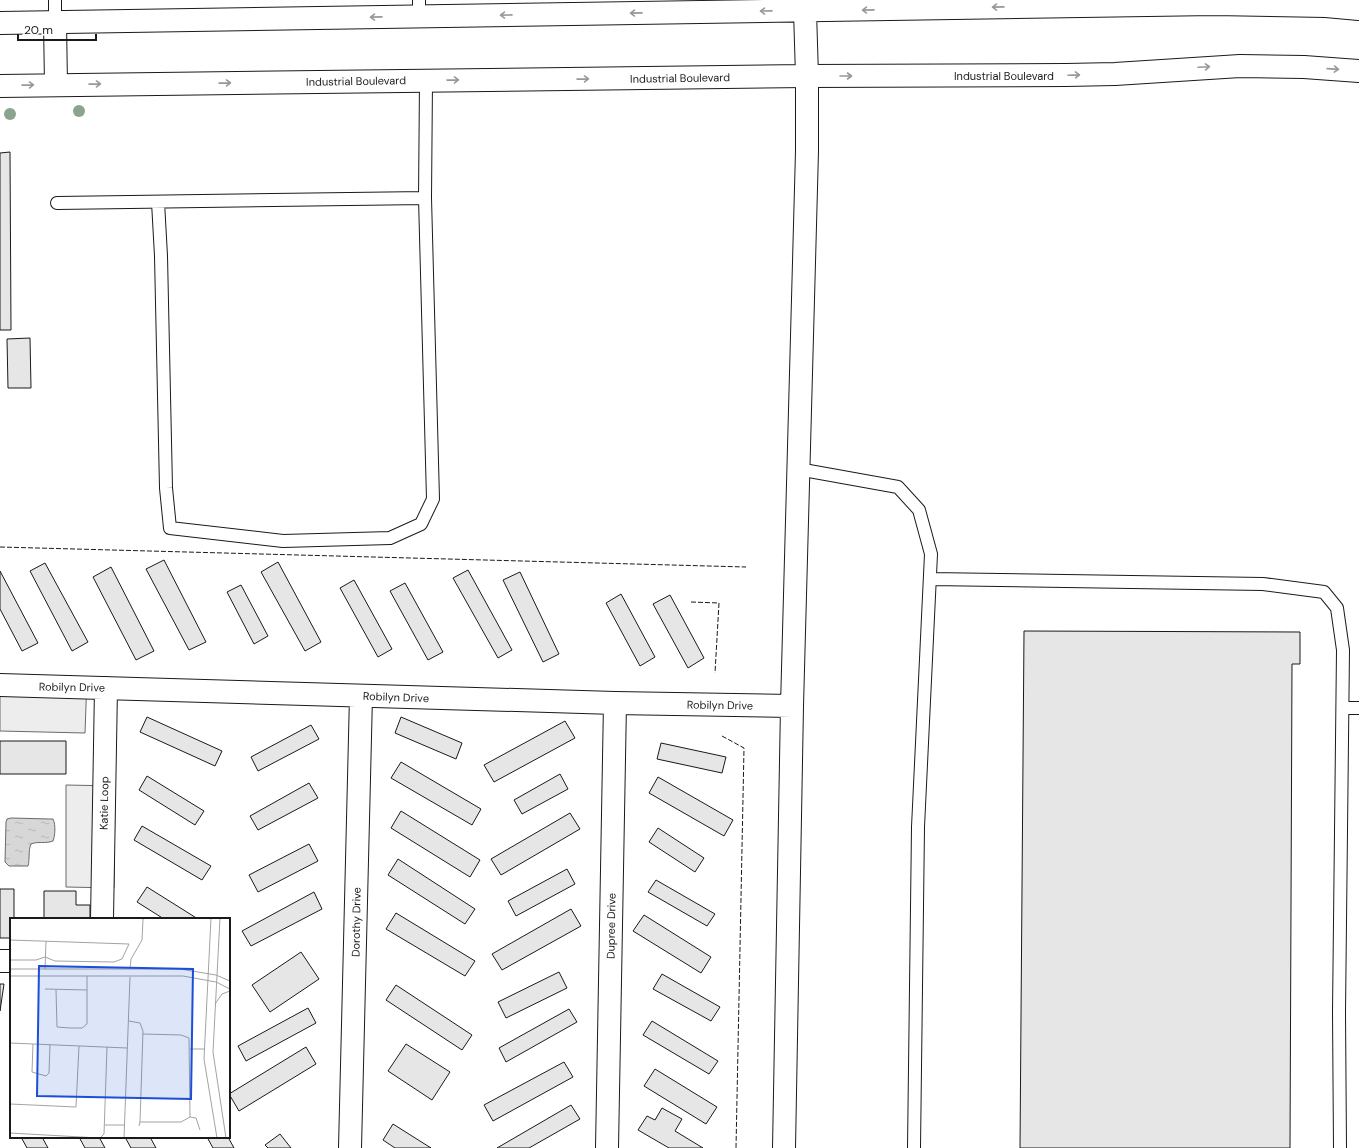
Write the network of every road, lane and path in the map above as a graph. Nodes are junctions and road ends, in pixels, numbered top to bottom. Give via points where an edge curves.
1 (55, 0) edge
2 (805, 5) edge
3 (419, 8) edge
4 (1359, 9) edge
5 (55, 22) junction
6 (0, 23) edge
7 (1359, 71) edge
8 (807, 76) junction
9 (426, 81) junction
10 (56, 85) junction
11 (0, 86) edge
12 (425, 198) junction
13 (158, 202) junction
14 (57, 203) dead end
15 (798, 469) junction
16 (930, 579) junction
17 (0, 685) edge
18 (106, 688) junction
19 (361, 696) junction
20 (615, 703) junction
21 (792, 706) junction
22 (1344, 708) junction
23 (1359, 708) edge
24 (102, 918) edge
25 (350, 1148) edge
26 (607, 1148) edge
27 (784, 1148) edge
28 (914, 1148) edge
29 (1340, 1148) edge

1 - 5 lane
2 -> 3 street
4 -> 2 street via 1214,4
2 - 8 street
3 -> 5 street
5 - 6 street
5 - 10 street
8 -> 7 street, Industrial Boulevard via 1080,75 1240,66
9 -> 8 street, Industrial Boulevard
8 - 15 street
10 -> 9 street, Industrial Boulevard
9 - 12 lane
11 -> 10 street, Industrial Boulevard
12 - 13 lane
12 - 13 lane via 433,498 421,524 390,538 283,541 170,528 166,488
13 - 14 lane
15 - 16 lane via 898,487 919,510 931,554
15 - 21 street
16 - 22 lane via 1263,584 1324,592 1338,608 1343,650
16 - 28 lane via 918,827
17 - 18 street, Robilyn Drive
18 - 19 street, Robilyn Drive
18 - 24 street, Katie Loop
19 - 20 street, Robilyn Drive
19 - 25 street, Dorothy Drive
20 - 21 street, Robilyn Drive
20 - 26 street, Dupree Drive
21 - 27 street
22 - 23 lane
22 - 29 lane via 1339,1012

